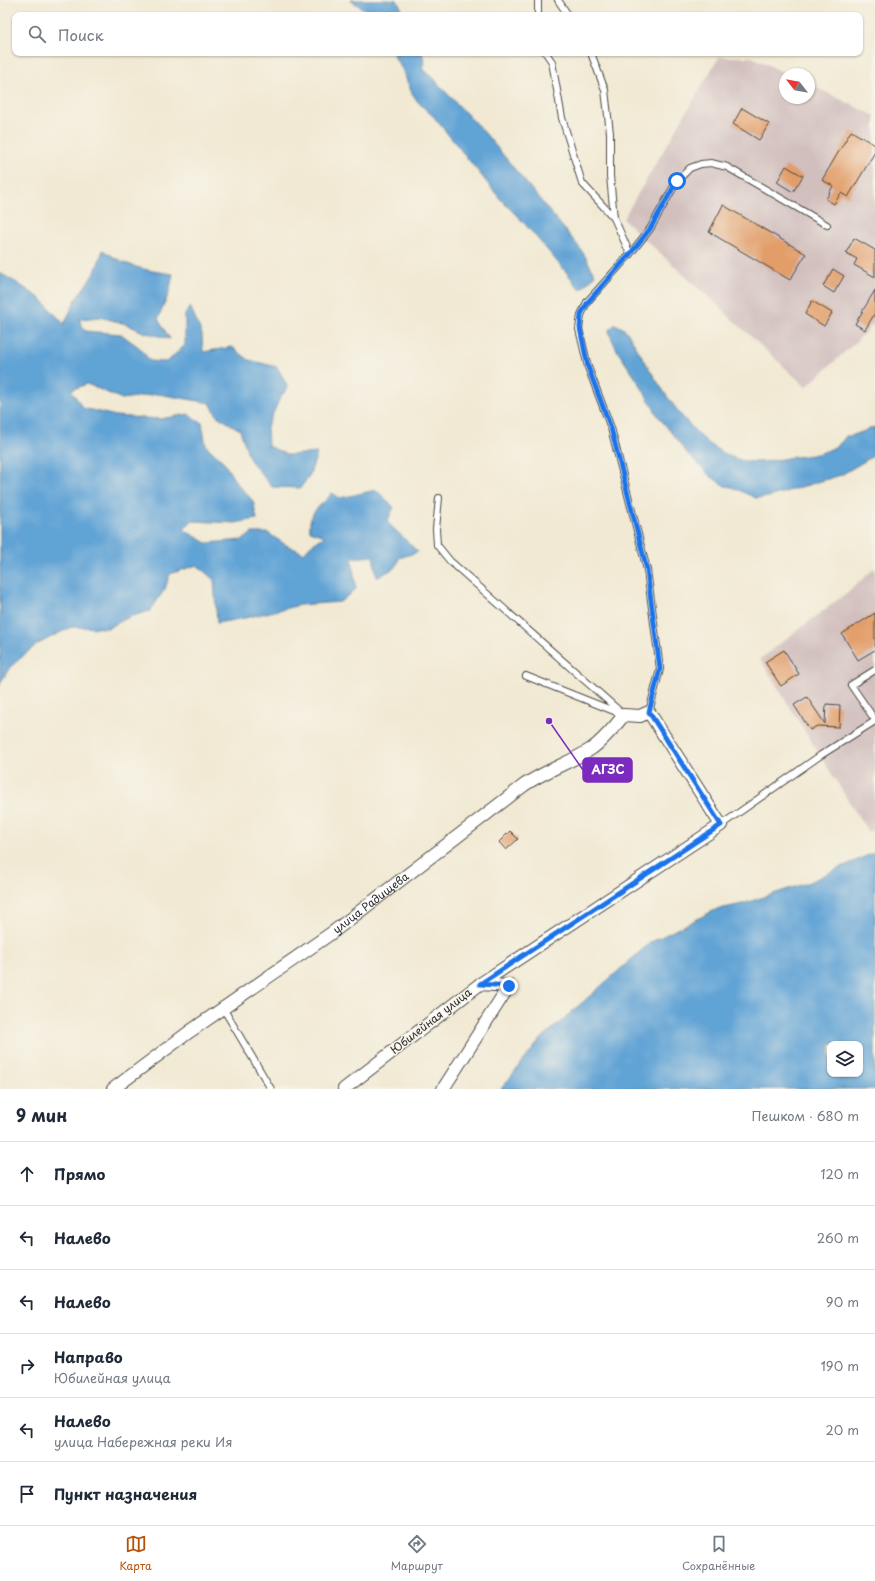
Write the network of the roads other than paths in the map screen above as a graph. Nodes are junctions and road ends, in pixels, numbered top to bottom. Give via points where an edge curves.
1 (538, 0) edge
2 (558, 0) edge
3 (538, 12) edge
4 (566, 12) edge
5 (548, 56) edge
6 (592, 56) edge
7 (614, 218) junction
8 (827, 225) dead end
9 (630, 254) junction
10 (439, 498) dead end
11 (875, 670) edge
12 (526, 676) dead end
13 (649, 712) junction
14 (624, 715) junction
15 (875, 720) edge
16 (721, 825) junction
17 (480, 984) junction
18 (223, 1008) junction
19 (113, 1089) edge
20 (271, 1089) edge
21 (344, 1089) edge
22 (444, 1089) edge

1 - 3 lane
2 - 4 lane
5 - 7 lane via 552,62 562,118 582,183
6 - 7 lane via 606,97
7 - 9 lane
8 - 9 lane via 727,166 701,164 690,168 677,181 650,229
9 - 13 lane via 588,302 581,314 580,328 588,367 611,428 647,570 660,669
10 - 14 lane via 436,529 438,545 450,562
11 - 15 lane via 851,686
12 - 14 lane
13 - 14 street via 640,716
13 - 16 street
14 - 18 street, улица Радищева via 592,748 523,786 339,927
15 - 16 lane
16 - 17 street, Юбилейная улица
17 - 21 street, Юбилейная улица
17 - 22 street via 509,986
18 - 19 street, улица Радищева
18 - 20 lane

